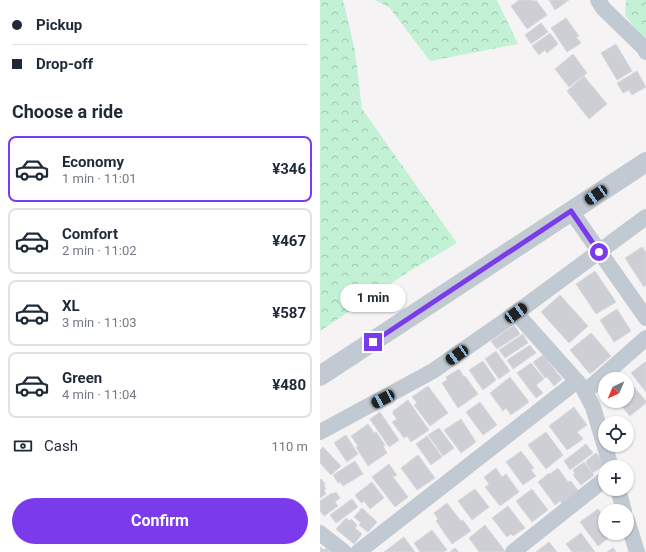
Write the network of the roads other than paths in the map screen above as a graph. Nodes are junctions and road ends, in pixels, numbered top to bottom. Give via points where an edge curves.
1 (598, 0) edge
2 (646, 52) edge
3 (646, 162) edge
4 (571, 211) junction
5 (646, 217) edge
6 (599, 252) junction
7 (516, 313) junction
8 (646, 318) edge
9 (646, 338) edge
10 (320, 376) edge
11 (581, 386) junction
12 (320, 432) edge
13 (609, 460) edge
14 (598, 485) edge
15 (320, 533) edge
16 (633, 540) edge
17 (344, 552) edge
18 (358, 552) edge
19 (513, 552) edge
20 (637, 552) edge

1 - 2 street
3 - 4 street
4 - 6 street
4 - 10 street
5 - 6 street
6 - 7 street
6 - 8 street
7 - 11 street
7 - 12 street via 433,371
9 - 11 street
11 - 13 street via 593,407
11 - 18 street
14 - 19 street
15 - 17 street
16 - 20 street

